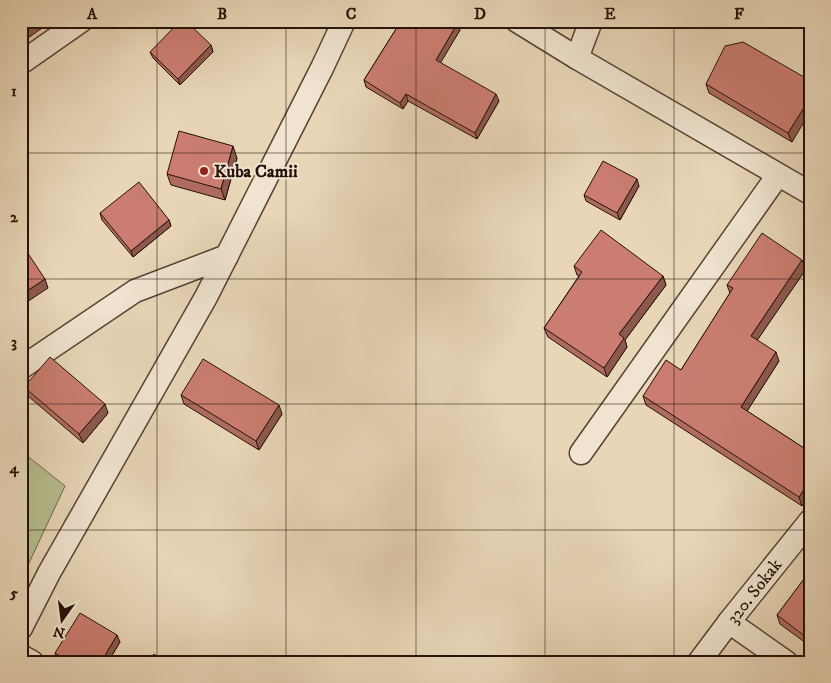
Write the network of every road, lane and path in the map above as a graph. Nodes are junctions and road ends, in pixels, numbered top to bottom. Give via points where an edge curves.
1 (81, 21) edge
2 (344, 21) edge
3 (516, 21) edge
4 (591, 21) edge
5 (577, 58) junction
6 (21, 63) edge
7 (778, 175) junction
8 (810, 193) edge
9 (227, 256) junction
10 (21, 368) edge
11 (581, 453) dead end
12 (810, 521) edge
13 (729, 622) junction
14 (21, 628) edge
15 (21, 656) edge
16 (32, 662) edge
17 (700, 662) edge
18 (786, 662) edge

1 - 6 street
2 - 9 street
3 - 5 street
4 - 5 street
5 - 7 street
7 - 8 street
7 - 11 street
9 - 10 street via 136,291
9 - 14 street
12 - 13 street, 320. Sokak
13 - 17 street, 320. Sokak
13 - 18 street
15 - 16 street

